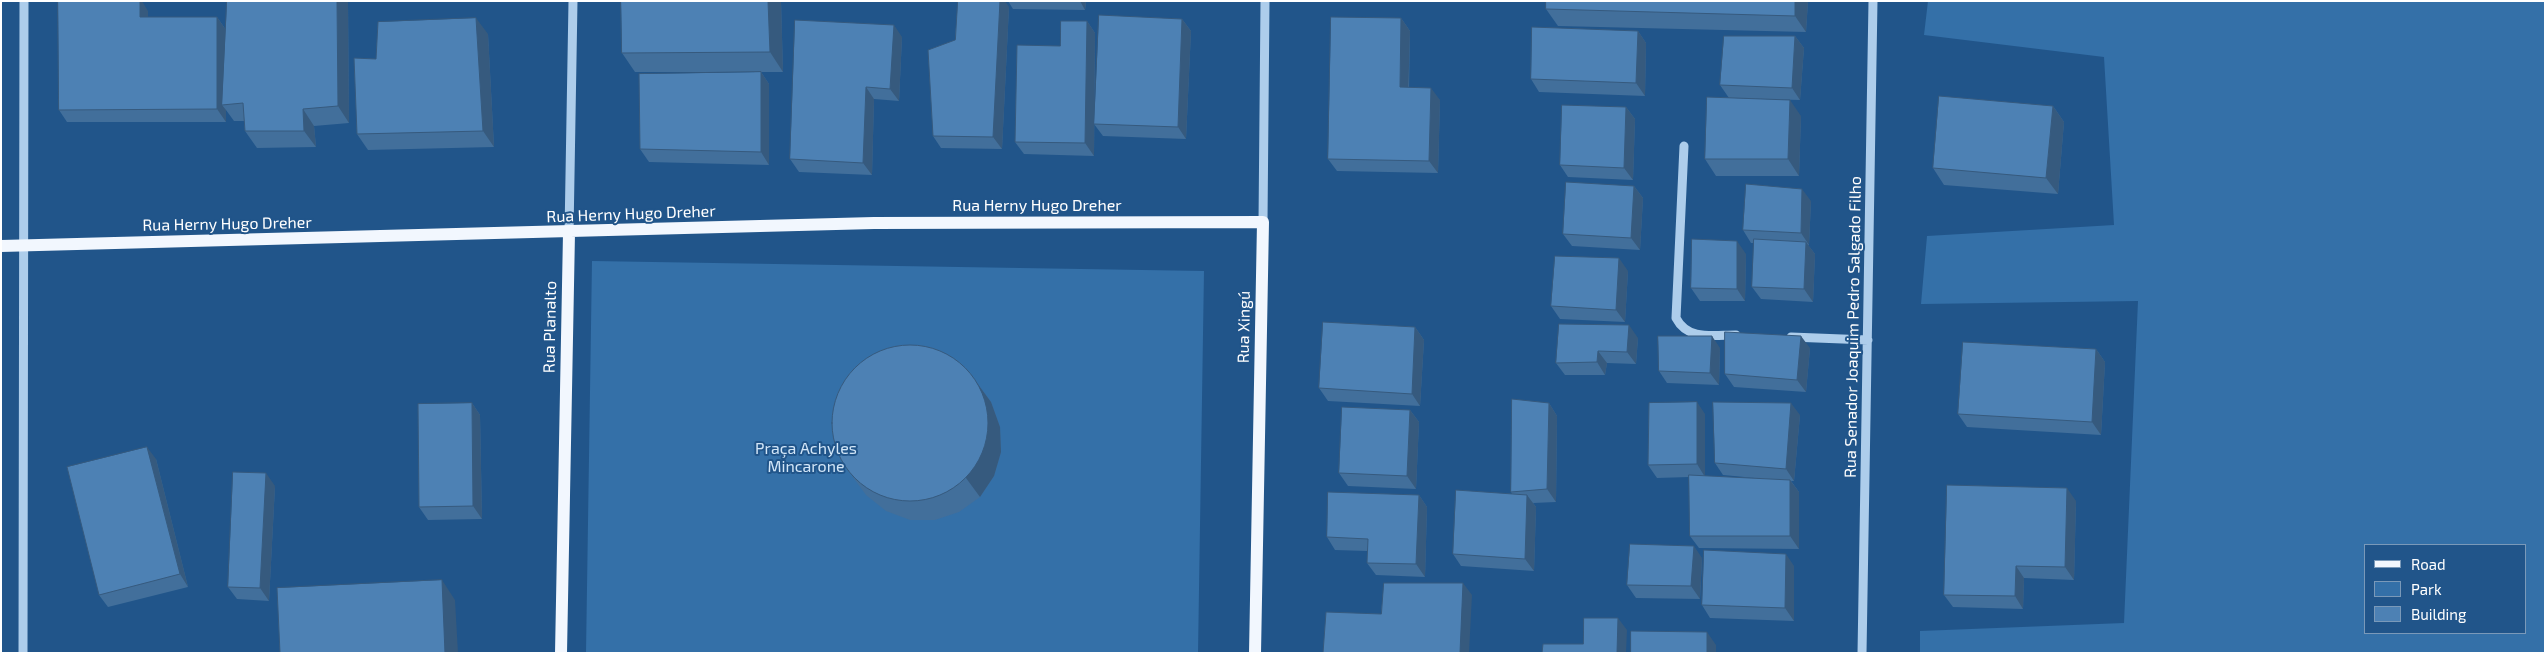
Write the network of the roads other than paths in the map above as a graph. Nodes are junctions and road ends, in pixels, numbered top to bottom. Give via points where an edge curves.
1 (24, 1) edge
2 (572, 1) edge
3 (1265, 1) edge
4 (1873, 1) edge
5 (1684, 146) dead end
6 (1263, 222) junction
7 (570, 233) junction
8 (24, 245) junction
9 (1, 246) edge
10 (1751, 336) edge
11 (1780, 337) edge
12 (1868, 340) junction
13 (23, 653) edge
14 (561, 653) edge
15 (1255, 653) edge
16 (1862, 653) edge

1 - 8 street
2 - 7 street, Rua Planalto
3 - 6 street, Rua Xingú
4 - 12 street, Rua Senador Joaquim Pedro Salgado Filho
5 - 10 street via 1676,318 1681,328 1692,334
6 - 7 main road, Rua Herny Hugo Dreher via 874,223
6 - 15 main road, Rua Xingú
7 - 8 main road, Rua Herny Hugo Dreher
7 - 14 main road, Rua Planalto
8 - 9 main road, Rua Herny Hugo Dreher
8 - 13 street
11 - 12 street
12 - 16 street, Rua Senador Joaquim Pedro Salgado Filho

